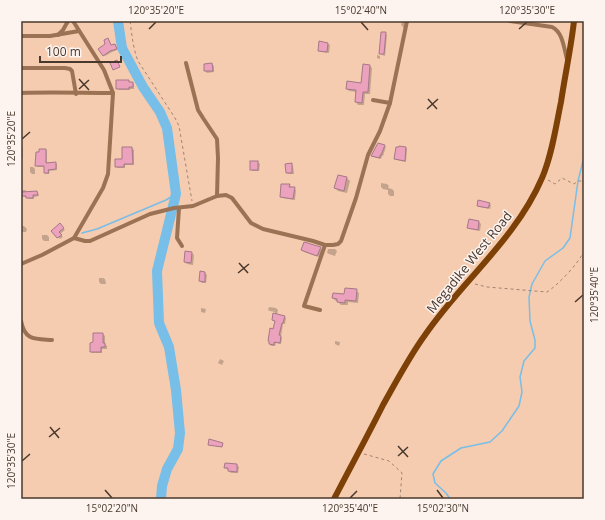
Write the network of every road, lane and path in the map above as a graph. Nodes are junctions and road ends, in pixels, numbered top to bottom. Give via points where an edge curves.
1 (68, 21) edge
2 (73, 21) edge
3 (130, 21) edge
4 (407, 21) edge
5 (510, 21) edge
6 (574, 21) edge
7 (79, 30) junction
8 (58, 34) junction
9 (21, 36) edge
10 (568, 61) junction
11 (186, 63) dead end
12 (21, 68) edge
13 (21, 93) edge
14 (113, 93) junction
15 (76, 94) junction
16 (373, 100) dead end
17 (390, 103) junction
18 (543, 177) junction
19 (584, 181) edge
20 (217, 196) junction
21 (193, 206) junction
22 (176, 208) junction
23 (74, 238) junction
24 (325, 245) junction
25 (182, 246) dead end
26 (584, 251) edge
27 (21, 264) edge
28 (467, 282) junction
29 (320, 310) dead end
30 (21, 321) edge
31 (52, 340) dead end
32 (358, 453) junction
33 (334, 499) edge
34 (400, 499) edge

1 - 8 street
2 - 7 street
3 - 21 path via 132,43 138,61 179,126
4 - 17 street
5 - 10 street via 557,29
6 - 10 street, Megadike West Road
7 - 8 street
7 - 14 street via 104,70
8 - 9 street
10 - 18 street, Megadike West Road via 556,128
11 - 20 street via 198,110 217,139
12 - 15 street via 70,68
13 - 15 street
14 - 15 street
14 - 23 street via 108,174 103,188
16 - 17 street
17 - 24 street via 368,155 341,240 338,244
18 - 19 path via 555,184 562,178 574,184
18 - 28 street, Megadike West Road via 520,218
20 - 21 street
20 - 24 street via 226,195 232,198 251,223 263,230
21 - 22 street
22 - 23 street via 150,214 90,241
22 - 25 street via 177,238
23 - 27 street
24 - 29 street via 304,306
26 - 28 path via 581,258 554,288 547,292 487,287
28 - 32 street, Megadike West Road via 416,348
30 - 31 street via 29,337
32 - 33 street, Megadike West Road
32 - 34 path via 389,461 402,473

